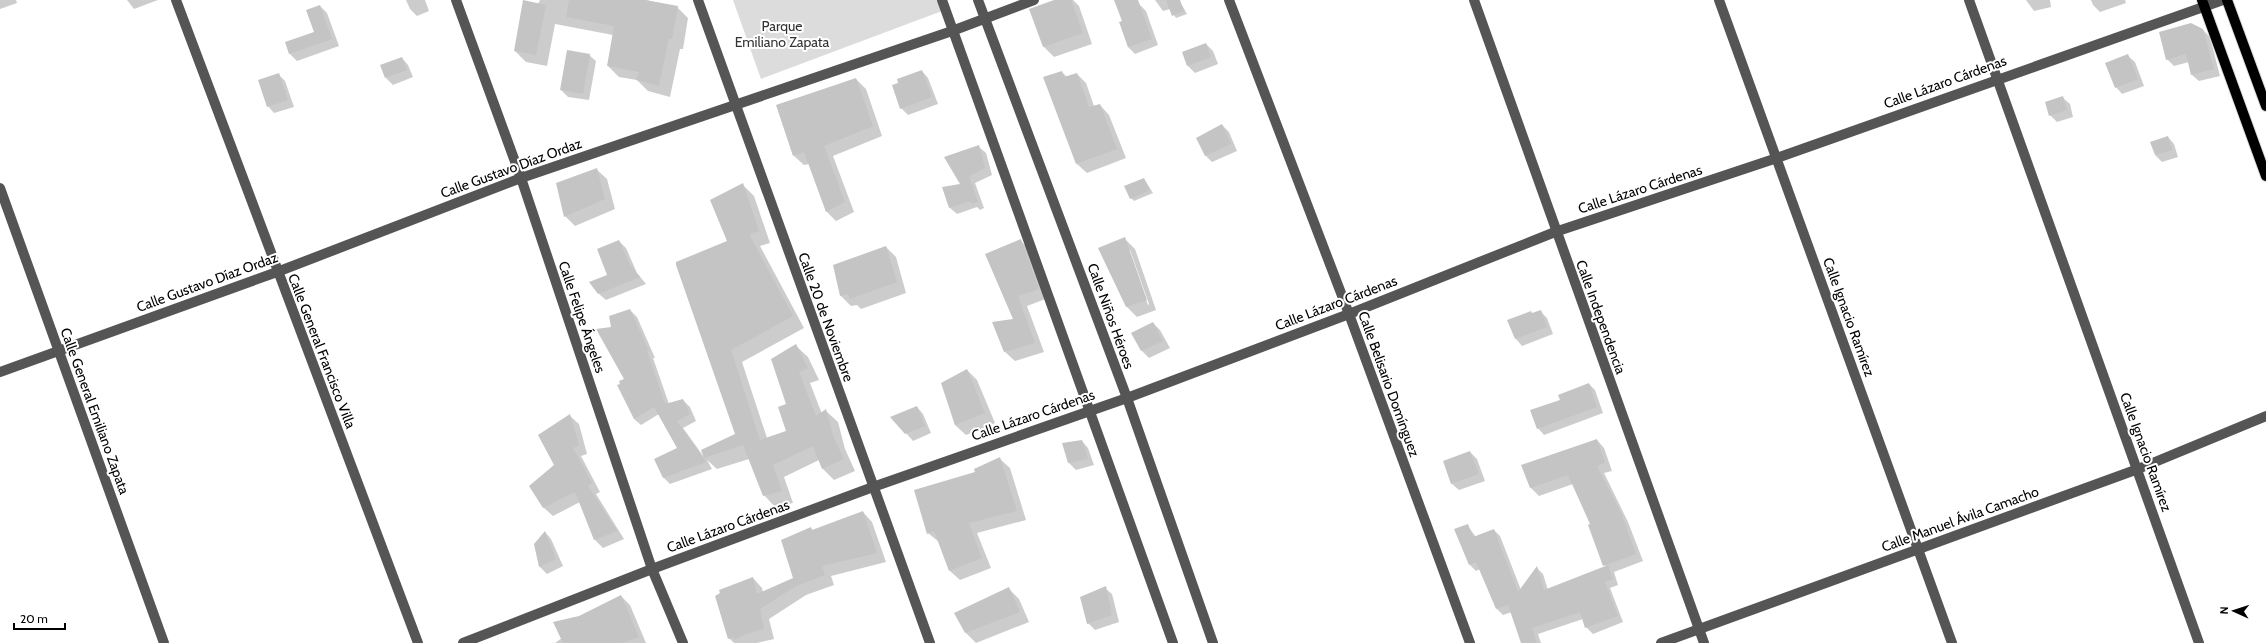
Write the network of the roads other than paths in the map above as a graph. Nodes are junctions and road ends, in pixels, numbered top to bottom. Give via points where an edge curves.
1 (176, 0) edge
2 (456, 0) edge
3 (698, 0) edge
4 (942, 0) edge
5 (978, 0) edge
6 (1034, 0) edge
7 (1229, 0) edge
8 (1474, 0) edge
9 (1719, 0) edge
10 (1969, 0) edge
11 (2223, 0) edge
12 (2227, 0) edge
13 (2203, 4) edge
14 (985, 19) junction
15 (952, 31) junction
16 (1998, 78) junction
17 (735, 104) junction
18 (2266, 106) edge
19 (1777, 158) junction
20 (2266, 176) edge
21 (521, 178) junction
22 (0, 188) edge
23 (1555, 232) junction
24 (277, 272) junction
25 (1349, 314) junction
26 (58, 351) junction
27 (0, 372) edge
28 (1127, 398) junction
29 (1089, 410) junction
30 (2266, 416) edge
31 (2138, 469) junction
32 (873, 487) junction
33 (1918, 549) junction
34 (652, 569) junction
35 (1699, 629) junction
36 (164, 643) edge
37 (418, 643) edge
38 (463, 643) edge
39 (683, 643) edge
40 (930, 643) edge
41 (1173, 643) edge
42 (1212, 643) edge
43 (1470, 643) edge
44 (1661, 643) edge
45 (1704, 643) edge
46 (1952, 643) edge
47 (2199, 643) edge

1 - 24 street, Calle General Francisco Villa
2 - 21 street, Calle Felipe Ángeles
3 - 17 street, Calle 20 de Noviembre
4 - 15 street
5 - 14 street, Calle Niños Héroes
6 - 14 street, Calle Gustavo Díaz Ordaz
7 - 25 street, Calle Belisario Domínguez
8 - 23 street, Calle Independencia
9 - 19 street, Calle Ignacio Ramírez
10 - 16 street, Calle Ignacio Ramírez
11 - 13 street, Calle Lázaro Cárdenas
12 - 18 main road
13 - 16 street, Calle Lázaro Cárdenas
13 - 20 main road
14 - 15 street, Calle Gustavo Díaz Ordaz
14 - 28 street, Calle Niños Héroes
15 - 17 street, Calle Gustavo Díaz Ordaz
15 - 29 street
16 - 19 street, Calle Lázaro Cárdenas
16 - 31 street, Calle Ignacio Ramírez via 2064,271
17 - 21 street, Calle Gustavo Díaz Ordaz
17 - 32 street, Calle 20 de Noviembre
19 - 23 street, Calle Lázaro Cárdenas
19 - 33 street, Calle Ignacio Ramírez
21 - 24 street, Calle Gustavo Díaz Ordaz
21 - 34 street, Calle Felipe Ángeles
22 - 26 street, Calle General Emiliano Zapata
23 - 25 street, Calle Lázaro Cárdenas
23 - 35 street, Calle Independencia
24 - 26 street, Calle Gustavo Díaz Ordaz
24 - 37 street, Calle General Francisco Villa
25 - 28 street, Calle Lázaro Cárdenas
25 - 43 street, Calle Belisario Domínguez
26 - 27 street, Calle Gustavo Díaz Ordaz
26 - 36 street, Calle General Emiliano Zapata
28 - 29 street, Calle Lázaro Cárdenas
28 - 42 street, Calle Niños Héroes
29 - 32 street, Calle Lázaro Cárdenas
29 - 41 street
30 - 31 street, Calle Manuel Ávila Camacho
31 - 33 street, Calle Manuel Ávila Camacho
31 - 47 street, Calle Ignacio Ramírez
32 - 34 street, Calle Lázaro Cárdenas
32 - 40 street, Calle 20 de Noviembre
33 - 35 street, Calle Manuel Ávila Camacho
33 - 46 street, Calle Ignacio Ramírez
34 - 38 street, Calle Lázaro Cárdenas
34 - 39 street, Calle Felipe Ángeles
35 - 44 street, Calle Manuel Ávila Camacho
35 - 45 street, Calle Independencia

